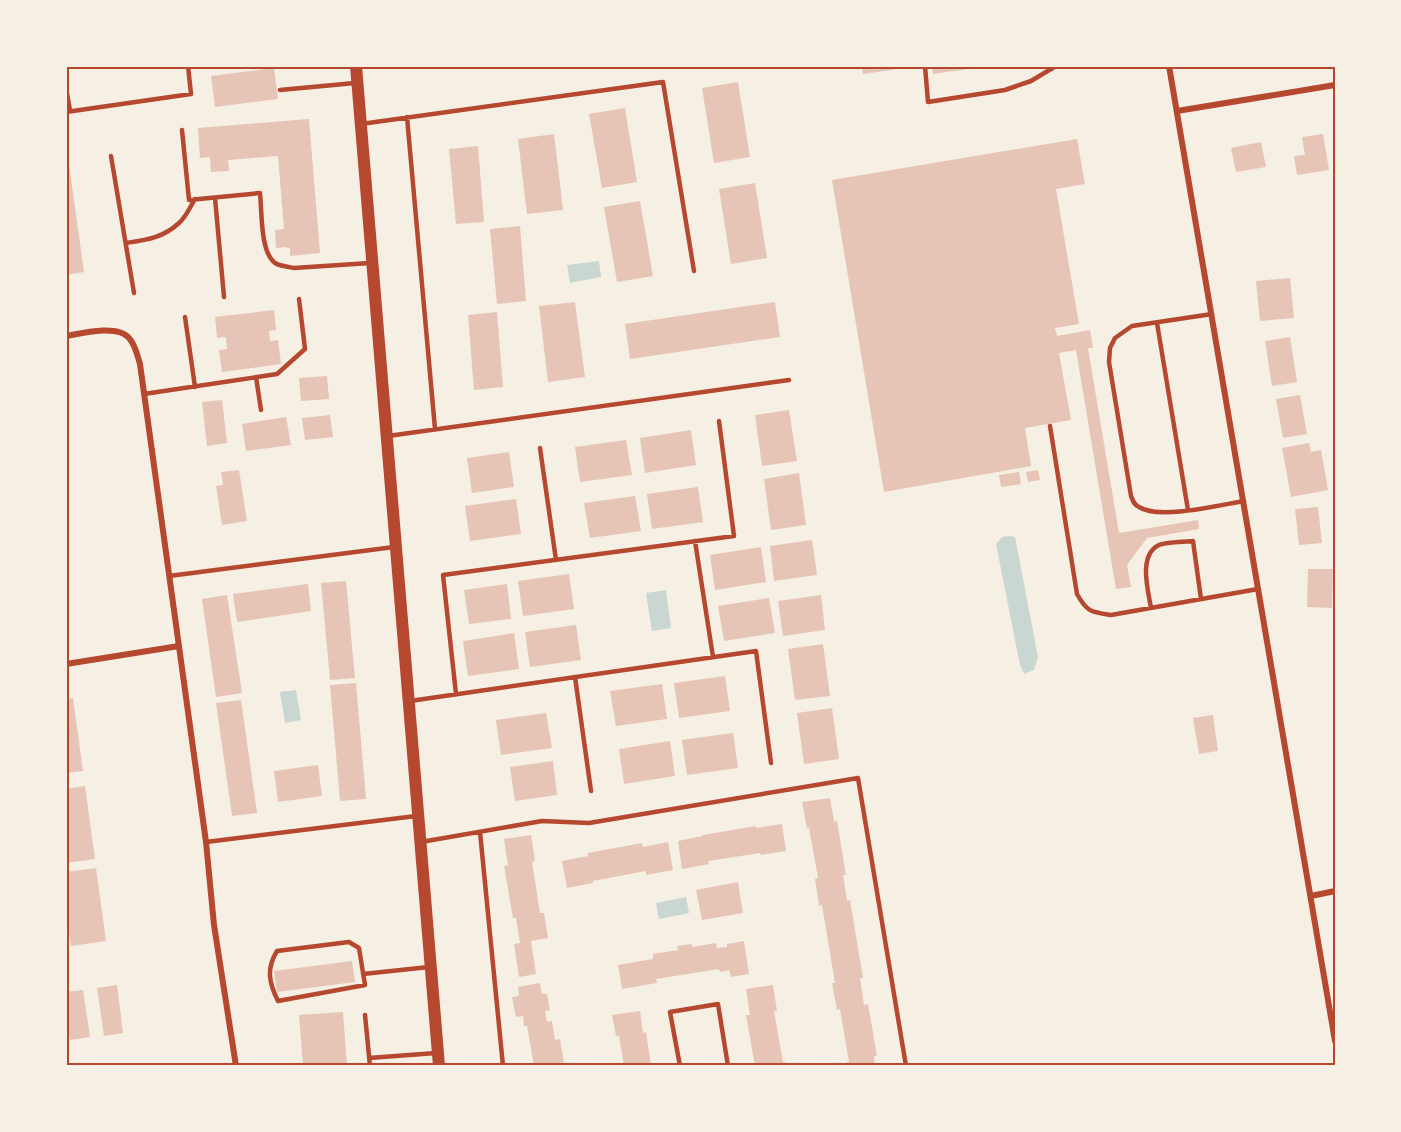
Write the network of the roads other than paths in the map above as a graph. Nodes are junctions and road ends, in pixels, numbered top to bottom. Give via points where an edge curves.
1 (188, 66) edge
2 (356, 66) edge
3 (925, 66) edge
4 (1056, 66) edge
5 (1169, 66) edge
6 (358, 83) junction
7 (1335, 86) edge
8 (66, 87) edge
9 (280, 90) dead end
10 (68, 111) edge
11 (1177, 111) junction
12 (407, 117) junction
13 (361, 124) junction
14 (182, 130) dead end
15 (111, 156) dead end
16 (215, 198) junction
17 (195, 200) junction
18 (126, 243) junction
19 (373, 263) junction
20 (694, 271) dead end
21 (134, 293) dead end
22 (224, 297) dead end
23 (298, 299) dead end
24 (1212, 314) junction
25 (186, 317) dead end
26 (1157, 322) junction
27 (66, 336) edge
28 (256, 377) junction
29 (789, 380) dead end
30 (195, 387) junction
31 (144, 394) junction
32 (261, 410) dead end
33 (719, 421) dead end
34 (1050, 426) dead end
35 (435, 429) junction
36 (387, 436) junction
37 (540, 448) dead end
38 (1244, 501) junction
39 (1188, 510) junction
40 (695, 541) junction
41 (397, 547) junction
42 (556, 560) junction
43 (169, 576) junction
44 (1258, 589) junction
45 (1201, 599) junction
46 (1150, 608) junction
47 (179, 646) junction
48 (713, 657) junction
49 (66, 664) edge
50 (575, 677) junction
51 (456, 694) junction
52 (410, 701) junction
53 (771, 763) dead end
54 (591, 791) dead end
55 (419, 816) junction
56 (480, 832) junction
57 (206, 842) junction
58 (421, 842) junction
59 (1335, 891) edge
60 (1311, 896) junction
61 (431, 967) junction
62 (363, 974) junction
63 (365, 1015) dead end
64 (1335, 1041) edge
65 (438, 1053) junction
66 (369, 1058) junction
67 (236, 1066) edge
68 (370, 1066) edge
69 (439, 1066) edge
70 (503, 1066) edge
71 (680, 1066) edge
72 (728, 1066) edge
73 (906, 1066) edge

1 - 10 lane via 191,94
2 - 6 main road
3 - 4 lane via 928,102 1005,90
5 - 11 street
6 - 9 lane
6 - 13 main road
7 - 11 street
8 - 10 lane
11 - 24 street
12 - 13 lane
12 - 20 lane via 663,82
12 - 35 lane
13 - 19 main road
14 - 17 lane via 189,200
15 - 18 lane
16 - 17 lane
16 - 19 lane via 260,193 265,249 281,266
16 - 22 lane
17 - 18 lane via 180,222 167,232
18 - 21 lane
19 - 36 main road
23 - 28 lane via 306,349 277,374
24 - 26 lane
24 - 38 street
25 - 30 lane
26 - 39 lane
26 - 39 lane via 1132,326 1115,338 1110,348 1131,496 1136,506 1145,511
27 - 31 street via 99,331 128,336 140,364
28 - 30 lane
28 - 32 lane
29 - 35 lane
30 - 31 lane
31 - 43 street
33 - 40 lane via 735,536
34 - 46 lane via 1077,594 1094,613 1110,615
35 - 36 lane
36 - 41 main road
37 - 42 lane
38 - 39 lane
38 - 44 street
40 - 42 lane
40 - 48 lane
41 - 43 lane
41 - 52 main road
42 - 51 lane via 443,575
43 - 47 street
44 - 45 lane
44 - 60 street
45 - 46 lane
45 - 46 lane via 1192,541 1159,545 1149,553 1145,568
47 - 49 street
47 - 57 street
48 - 50 lane
48 - 53 lane via 756,651
50 - 51 lane
50 - 54 lane
51 - 52 lane
52 - 55 main road
55 - 57 lane
55 - 58 main road
56 - 58 lane
56 - 70 lane
56 - 73 lane via 542,821 589,823 858,778
57 - 67 street via 214,926
58 - 61 main road
59 - 60 street
60 - 64 street
61 - 62 lane
61 - 65 main road
62 - 62 lane via 359,948 349,942 278,951 269,970 278,1001 365,985
63 - 66 lane
65 - 66 lane
65 - 69 main road
66 - 68 lane
71 - 72 lane via 670,1012 718,1004

